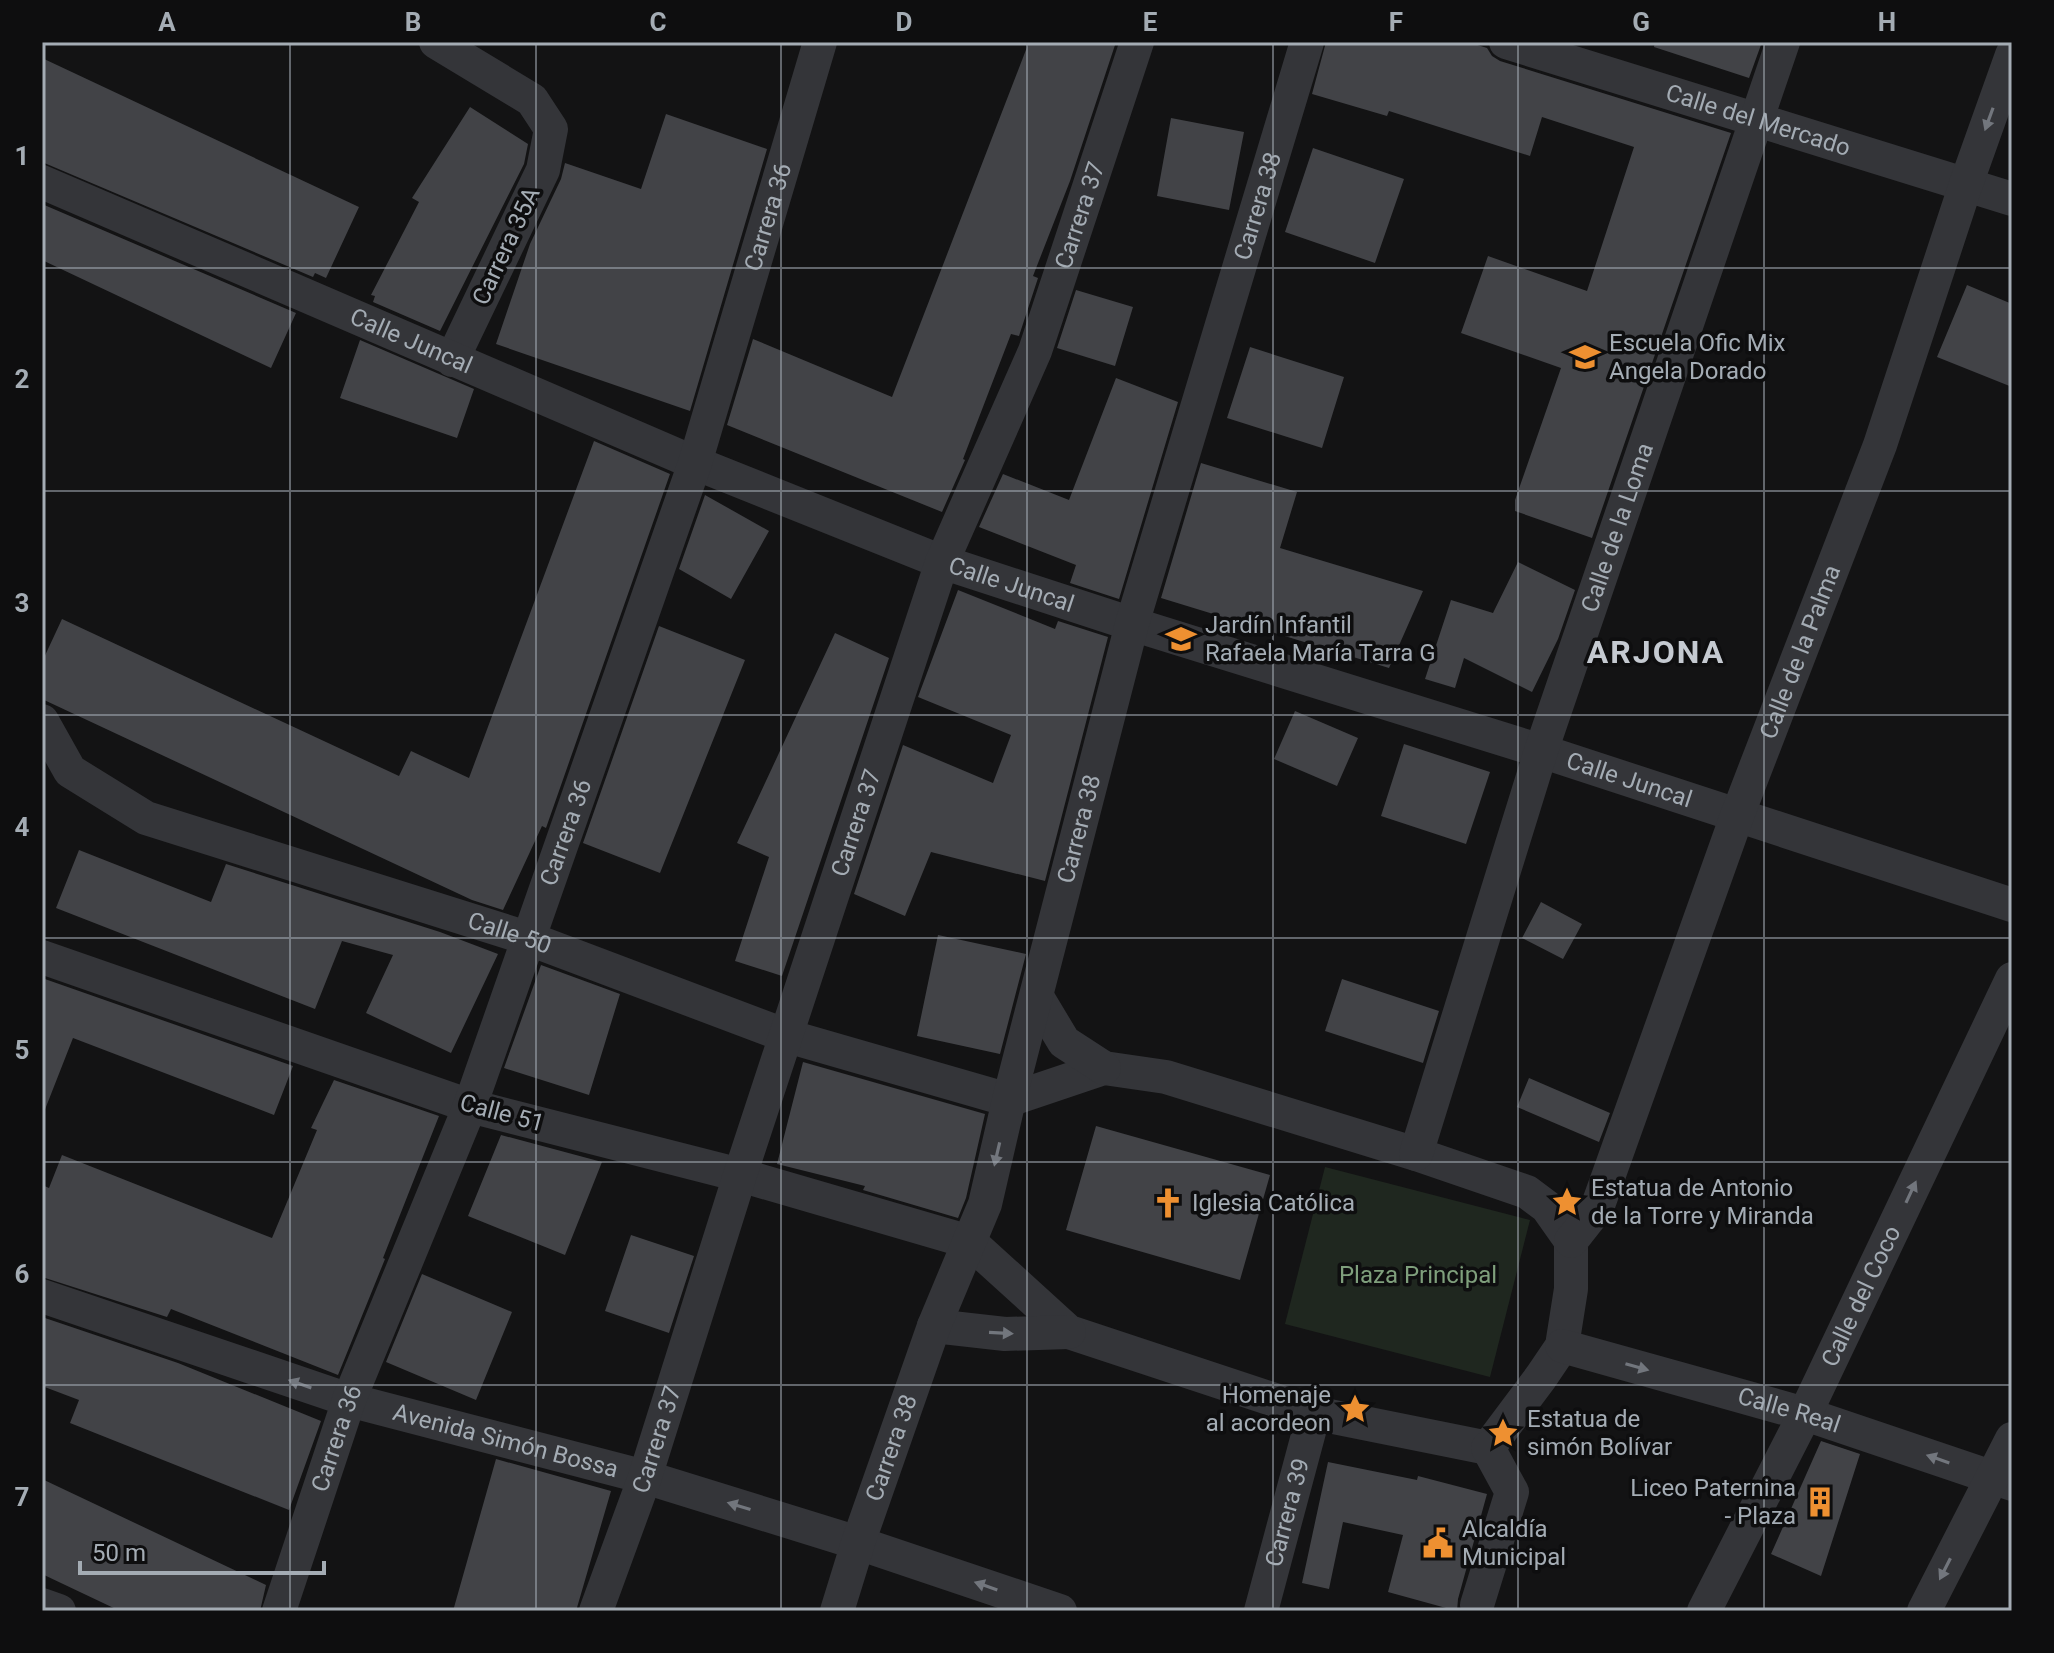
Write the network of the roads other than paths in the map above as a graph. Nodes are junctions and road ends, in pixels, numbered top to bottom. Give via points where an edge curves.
1 (436, 42) edge
2 (820, 42) edge
3 (1137, 42) edge
4 (1307, 42) edge
5 (1506, 42) edge
6 (1783, 42) edge
7 (2012, 55) edge
8 (1756, 119) junction
9 (42, 182) edge
10 (1966, 184) junction
11 (2012, 199) edge
12 (452, 360) junction
13 (695, 463) junction
14 (942, 562) junction
15 (1132, 624) junction
16 (42, 721) edge
17 (1541, 751) junction
18 (1737, 816) junction
19 (2012, 905) edge
20 (527, 938) junction
21 (42, 957) edge
22 (2012, 979) edge
23 (1037, 997) junction
24 (787, 1036) junction
25 (1104, 1068) junction
26 (1009, 1100) junction
27 (470, 1106) junction
28 (1416, 1154) junction
29 (740, 1175) junction
30 (1571, 1241) junction
31 (970, 1242) junction
32 (42, 1296) edge
33 (934, 1326) junction
34 (1069, 1332) junction
35 (1562, 1346) junction
36 (349, 1400) junction
37 (1314, 1413) junction
38 (1805, 1414) junction
39 (2012, 1439) edge
40 (1488, 1448) junction
41 (645, 1477) junction
42 (2002, 1481) edge
43 (858, 1543) junction
44 (42, 1605) edge
45 (1477, 1605) dead end
46 (59, 1611) edge
47 (279, 1611) edge
48 (596, 1611) edge
49 (837, 1611) edge
50 (1060, 1611) edge
51 (1261, 1611) edge
52 (1704, 1611) edge
53 (1924, 1611) edge

1 - 12 street, Carrera 35A via 532,100 551,129 543,170
2 - 13 street, Carrera 36
3 - 14 street, Carrera 37 via 1035,351
4 - 15 street, Carrera 38
5 - 8 street, Calle del Mercado
6 - 8 street, Calle de la Loma
7 -> 10 street, Calle de la Palma
8 - 10 street, Calle del Mercado
8 - 17 street, Calle de la Loma
9 - 12 street, Calle Juncal
10 - 11 street, Calle del Mercado
10 - 18 street, Calle de la Palma via 1880,445
12 - 13 street, Calle Juncal
13 - 14 street, Calle Juncal
13 - 20 street, Carrera 36
14 - 15 street, Calle Juncal
14 - 24 street, Carrera 37
15 - 17 street, Calle Juncal
15 - 23 street, Carrera 38
16 - 20 street, Calle 50 via 70,771 146,818
17 - 18 street, Calle Juncal
17 - 28 street, Calle de la Loma
18 - 19 street, Calle Juncal
18 - 30 street, Calle de la Palma via 1597,1208
20 - 24 street, Calle 50
20 - 27 street, Carrera 36
21 - 27 street, Calle 51
38 -> 22 street, Calle del Coco
23 - 25 street via 1064,1042
23 - 26 street, Carrera 38
24 - 26 street, Calle 50
24 - 29 street, Carrera 37
25 - 26 street
25 - 28 street via 1166,1077
26 -> 31 street, Carrera 38 via 985,1204
27 - 29 street, Calle 51
27 - 36 street, Carrera 36
28 - 30 street via 1527,1192 1547,1207
29 - 31 street, Calle 51
29 - 41 street, Carrera 37
30 - 35 street via 1571,1289
31 - 33 street, Carrera 38
31 - 34 street
36 -> 32 street, Avenida Simón Bossa
33 -> 34 street via 1005,1334
33 - 43 street, Carrera 38
34 - 37 street
35 -> 38 street, Calle Real
35 - 40 street
36 - 41 street, Avenida Simón Bossa
36 - 47 street, Carrera 36
37 - 40 street
37 - 51 street, Carrera 39
42 -> 38 street, Calle Real
38 - 52 street, Calle del Coco
39 - 42 street
40 - 45 street via 1512,1492
43 -> 41 street, Avenida Simón Bossa
41 - 48 street, Carrera 37
42 -> 53 street
43 - 49 street, Carrera 38
50 -> 43 street, Avenida Simón Bossa
44 - 46 street

